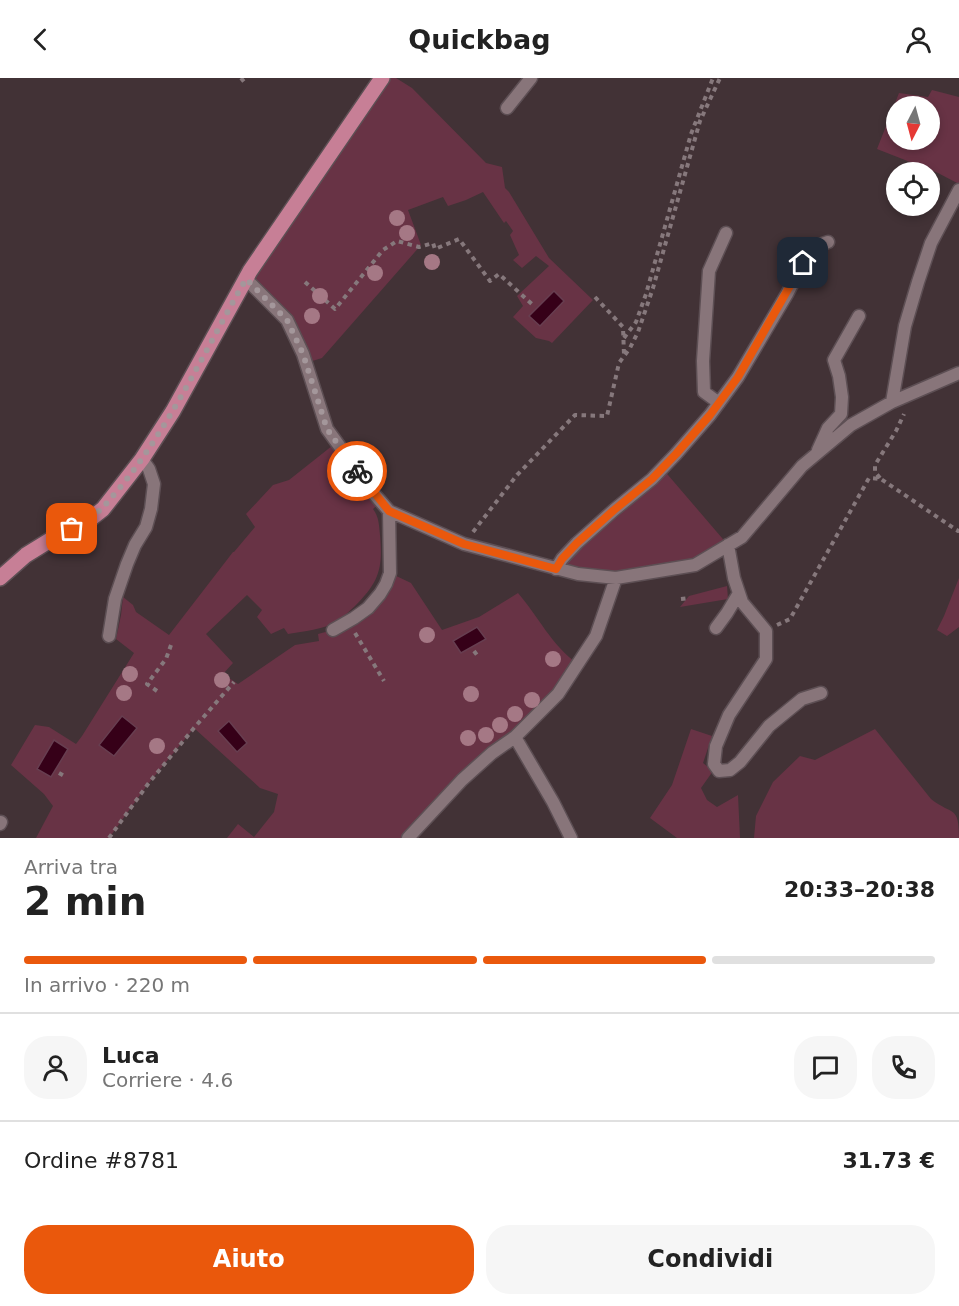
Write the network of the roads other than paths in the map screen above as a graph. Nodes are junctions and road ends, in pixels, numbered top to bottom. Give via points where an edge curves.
1 (382, 78) edge
2 (531, 78) edge
3 (507, 108) dead end
4 (959, 190) edge
5 (726, 233) dead end
6 (828, 242) dead end
7 (246, 279) junction
8 (859, 316) dead end
9 (959, 373) edge
10 (892, 402) junction
11 (718, 403) junction
12 (816, 453) junction
13 (142, 459) junction
14 (389, 511) junction
15 (728, 544) junction
16 (556, 569) junction
17 (0, 578) edge
18 (616, 578) junction
19 (739, 593) junction
20 (716, 628) dead end
21 (333, 630) dead end
22 (109, 636) dead end
23 (821, 693) dead end
24 (515, 737) junction
25 (408, 838) edge
26 (569, 838) edge

1 - 7 main road
2 - 3 lane
4 - 10 lane via 931,243 918,282 903,335
5 - 11 lane via 709,271 703,361 704,393
6 - 11 lane via 812,248 738,377
7 - 13 main road
7 - 14 lane via 287,320 303,354 327,429
8 - 12 lane via 834,360 842,397 841,414 828,428
9 - 10 lane
10 - 12 lane via 851,425
11 - 16 lane via 657,474 577,543
12 - 15 lane via 742,537
13 - 17 main road via 103,509 84,524 26,555
13 - 22 lane via 154,484 151,509 115,599
14 - 16 lane via 464,544
14 - 21 lane via 390,573 386,584 368,608
15 - 18 lane via 695,565
15 - 19 lane
16 - 18 lane
18 - 24 lane via 596,636 558,694
19 - 20 lane
19 - 23 lane via 766,631 766,658 729,716 716,746 714,764 719,771 730,770 740,762 770,726 802,699
24 - 25 lane via 462,780
24 - 26 lane via 553,801

